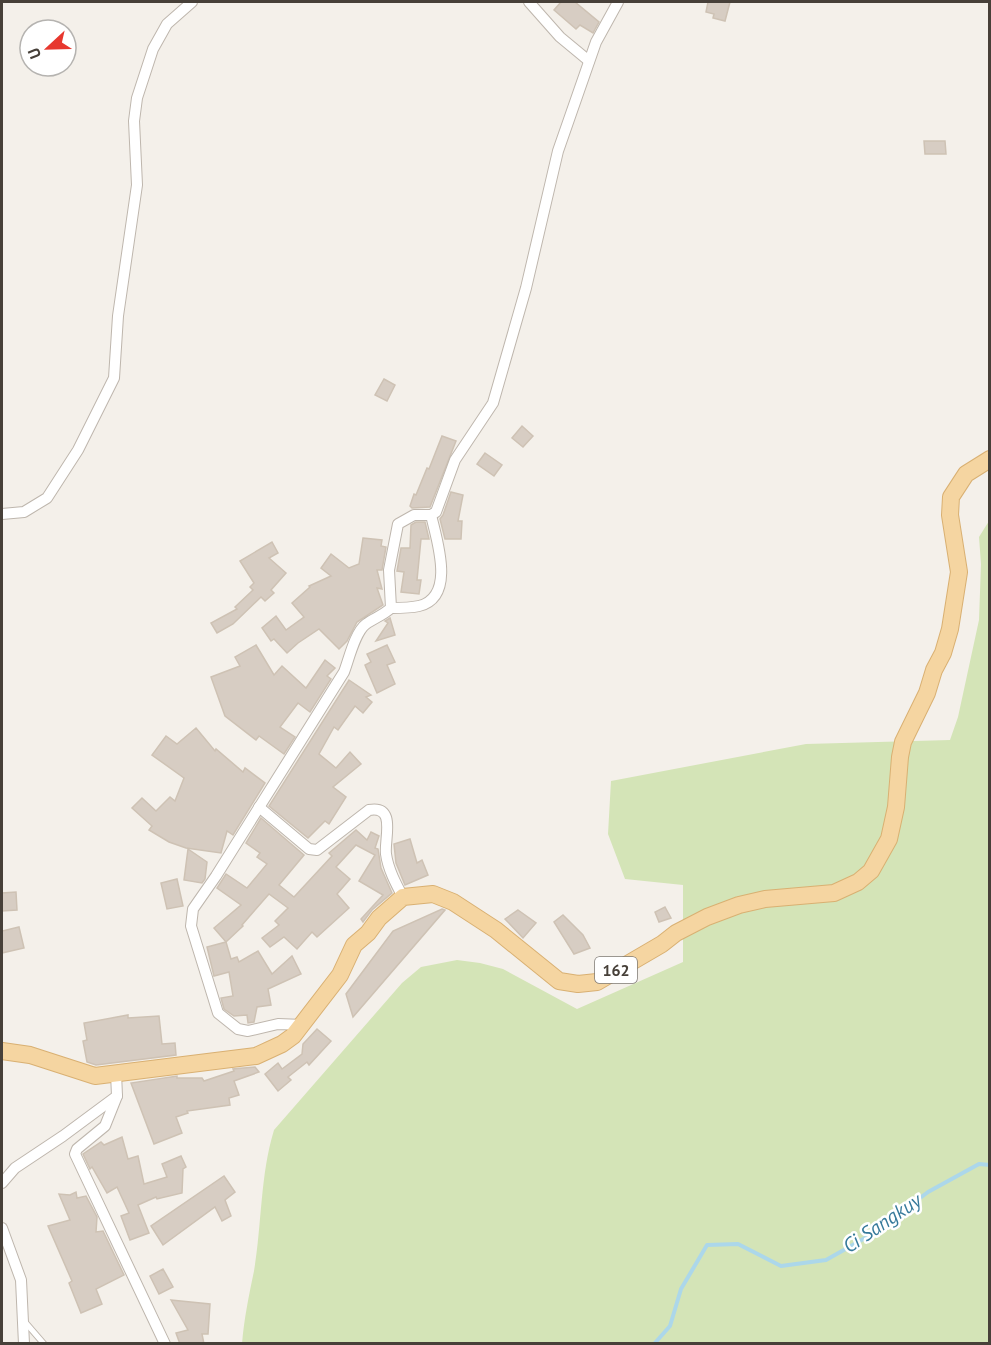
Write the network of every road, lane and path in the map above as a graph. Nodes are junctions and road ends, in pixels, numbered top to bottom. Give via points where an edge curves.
1 (192, 2) edge
2 (529, 2) edge
3 (618, 2) edge
4 (589, 60) junction
5 (990, 459) edge
6 (2, 514) edge
7 (431, 515) junction
8 (390, 608) junction
9 (259, 807) junction
10 (404, 897) junction
11 (303, 1025) junction
12 (2, 1051) edge
13 (116, 1073) junction
14 (117, 1096) junction
15 (2, 1183) edge
16 (2, 1228) edge
17 (24, 1320) junction
18 (24, 1344) edge
19 (44, 1344) edge
20 (165, 1344) edge

1 - 6 street via 168,24 153,49 137,98 137,185 118,316 114,378 78,450 52,491 33,508
2 - 4 street via 560,37
3 - 4 street
4 - 7 street via 558,151 494,403 455,460 438,509
5 - 10 main road, 162 via 966,474 951,497 959,572 950,629 927,693 903,742 889,839 871,871 858,882 834,893 765,899 707,916 597,982 578,984 559,981 496,930 453,902 433,894
7 - 8 street via 414,515 398,524 388,570
7 - 8 street via 440,557 437,595 419,606
8 - 9 street via 382,617 365,624 357,636 344,672
9 - 10 street via 309,849 317,850 369,810 384,814 388,822 386,853 394,881
9 - 11 street via 193,909 191,926 221,1017 248,1031 278,1024
10 - 11 main road via 354,945 340,975
11 - 13 main road via 282,1044 256,1056
12 - 13 main road via 30,1055 95,1076
13 - 14 street
14 - 15 street via 15,1168
14 - 20 street via 105,1126 75,1154
16 - 17 street via 21,1280
17 - 18 street
17 - 19 lane

